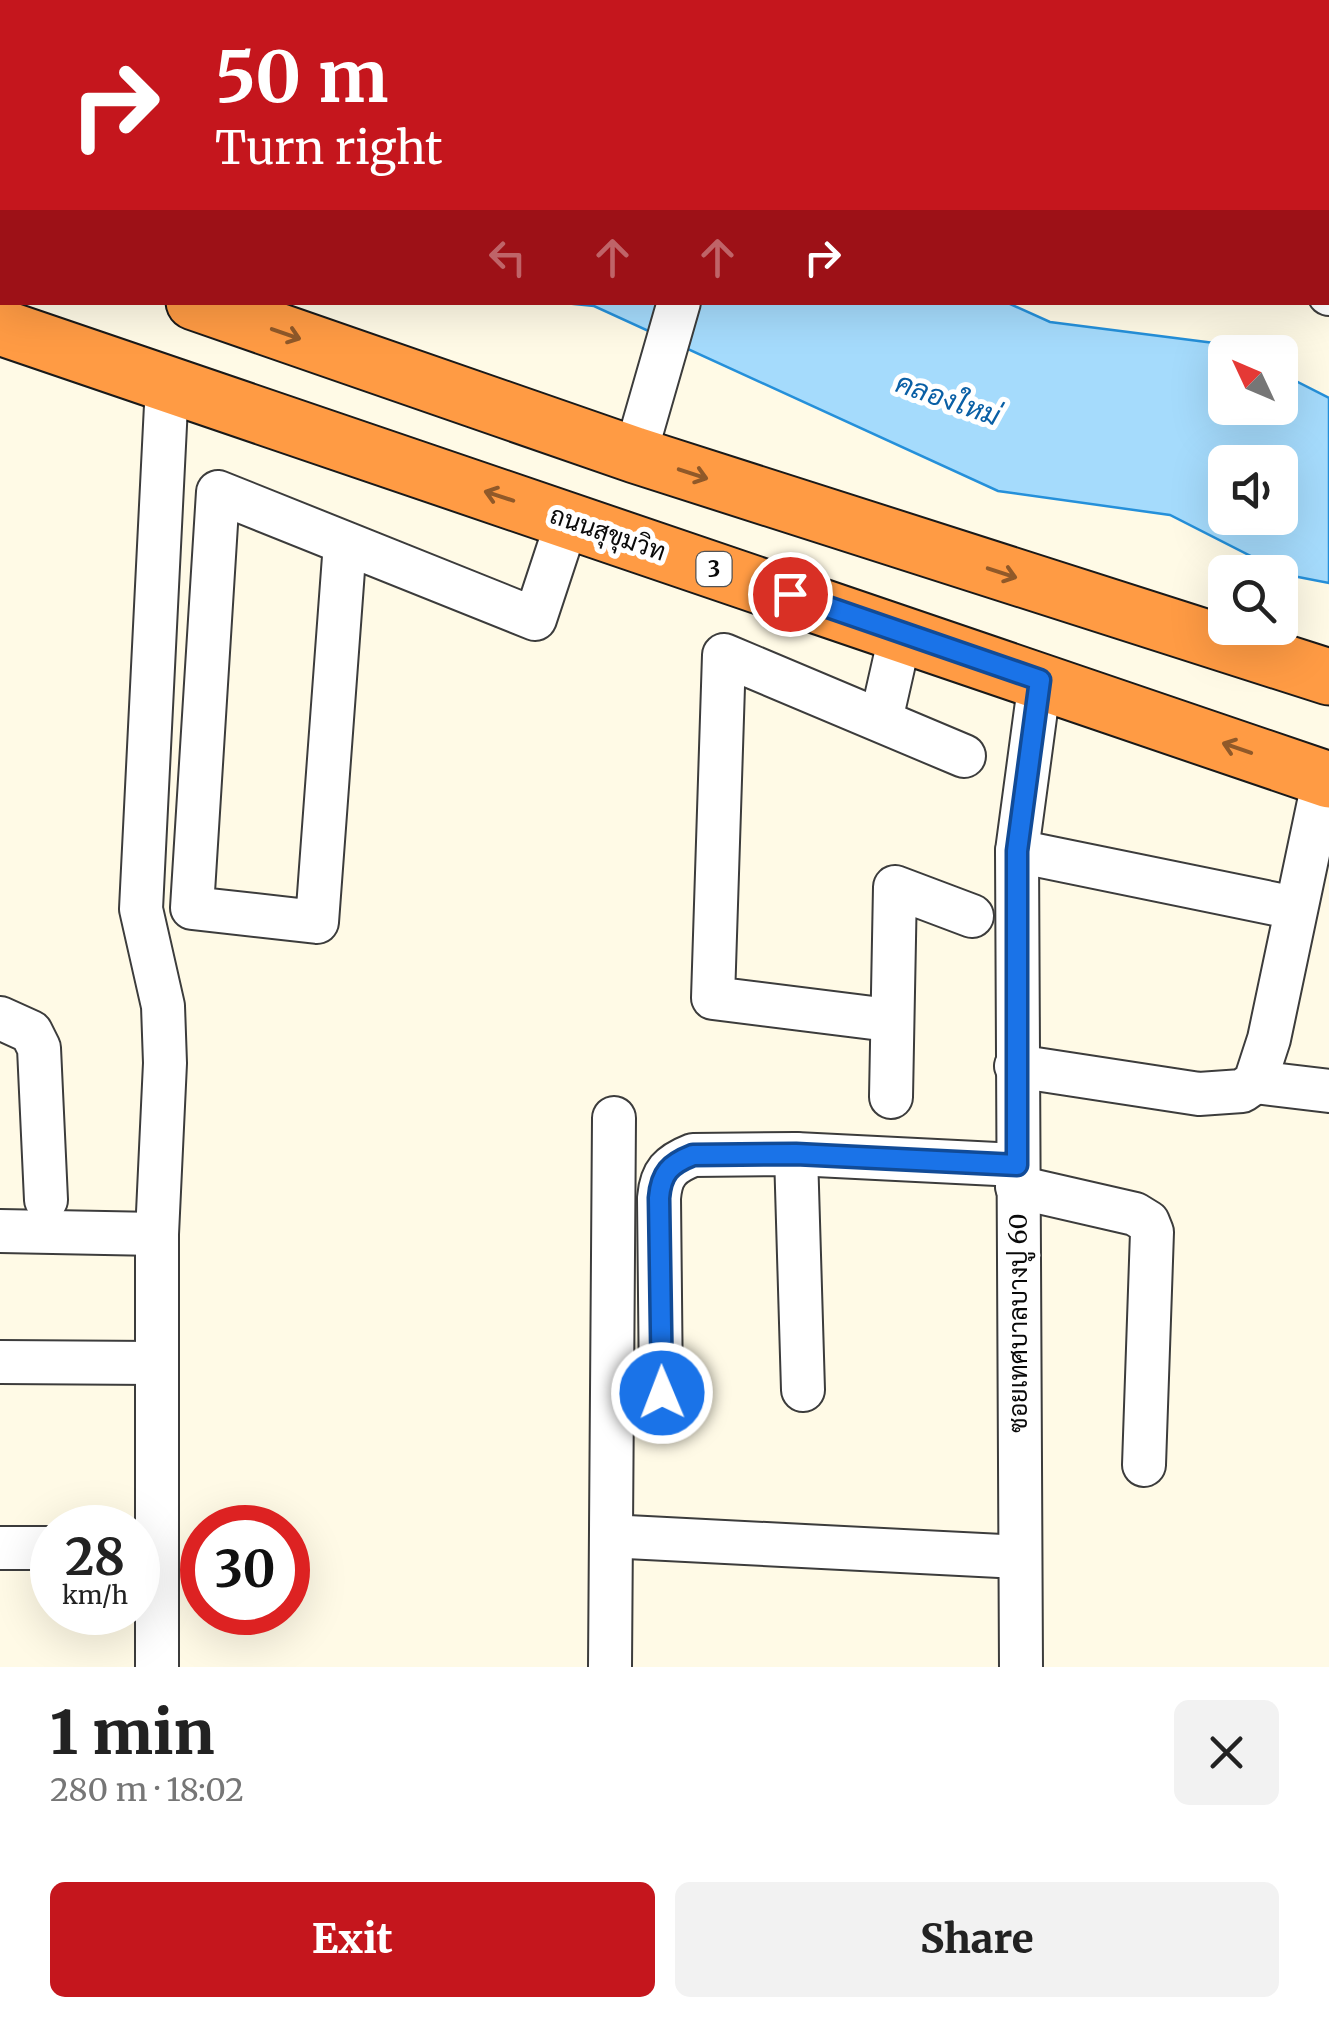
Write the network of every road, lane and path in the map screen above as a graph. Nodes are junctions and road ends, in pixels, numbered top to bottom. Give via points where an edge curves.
1 (203, 305) edge
2 (678, 305) edge
3 (0, 327) edge
4 (167, 385) junction
5 (635, 456) junction
6 (568, 520) junction
7 (345, 543) junction
8 (901, 632) junction
9 (1329, 677) edge
10 (1040, 680) junction
11 (881, 720) junction
12 (964, 756) dead end
13 (1326, 779) edge
14 (1017, 851) junction
15 (1295, 908) junction
16 (972, 916) dead end
17 (0, 1018) edge
18 (890, 1020) junction
19 (1016, 1066) junction
20 (1255, 1082) junction
21 (1329, 1092) edge
22 (890, 1097) dead end
23 (614, 1118) dead end
24 (796, 1154) junction
25 (1017, 1176) junction
26 (46, 1200) dead end
27 (0, 1231) edge
28 (157, 1234) junction
29 (0, 1362) edge
30 (156, 1364) junction
31 (804, 1390) dead end
32 (662, 1393) dead end
33 (1144, 1465) dead end
34 (149, 1505) edge
35 (627, 1537) dead end
36 (0, 1548) edge
37 (30, 1548) edge
38 (1020, 1556) junction
39 (154, 1635) edge
40 (156, 1667) edge
41 (610, 1667) edge
42 (1021, 1667) edge

1 -> 5 highway
2 - 5 street
3 - 4 highway, ถนนสุขุมวิท / 3
6 -> 4 highway, ถนนสุขุมวิท / 3
4 - 28 street via 141,910 164,1025
5 -> 9 highway
6 - 7 street via 535,619
6 - 8 highway, ถนนสุขุมวิท / 3
7 - 7 street via 218,492 192,908 316,922
8 - 10 highway, ถนนสุขุมวิท / 3
8 - 11 street
13 -> 10 highway, ถนนสุขุมวิท / 3
10 - 14 street, ซอยเทศบาลบางปู 60
11 - 12 street
11 - 18 street via 724,656 713,998
13 - 15 street
14 - 15 street
14 - 19 street, ซอยเทศบาลบางปู 60
15 - 20 street
16 - 18 street via 895,887
17 - 26 street via 31,1032 39,1048
18 - 22 street
19 - 20 street via 1199,1094 1242,1091
19 - 25 street, ซอยเทศบาลบางปู 60
20 - 21 street
23 - 41 street
24 - 25 street
24 - 31 street
24 - 32 street via 693,1155 661,1179
25 - 33 street via 1148,1222
25 - 38 street, ซอยเทศบาลบางปู 60
27 - 28 street
28 - 30 street
29 - 30 street
30 - 34 street
35 - 38 street
36 - 37 street
38 - 42 street, ซอยเทศบาลบางปู 60
39 - 40 street

